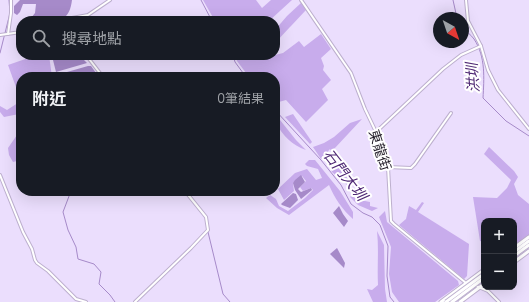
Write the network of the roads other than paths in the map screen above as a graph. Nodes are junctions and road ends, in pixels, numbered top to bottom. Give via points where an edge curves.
1 (11, 0) edge
2 (110, 0) edge
3 (301, 0) edge
4 (466, 0) edge
5 (84, 16) edge
6 (16, 33) edge
7 (8, 34) junction
8 (0, 35) edge
9 (481, 46) junction
10 (90, 60) edge
11 (99, 72) edge
12 (451, 113) dead end
13 (529, 129) edge
14 (376, 132) junction
15 (388, 167) junction
16 (0, 175) edge
17 (189, 196) edge
18 (529, 237) edge
19 (529, 241) edge
20 (529, 245) edge
21 (517, 246) edge
22 (517, 250) edge
23 (529, 251) edge
24 (517, 254) edge
25 (517, 260) edge
26 (481, 272) edge
27 (481, 276) edge
28 (481, 280) edge
29 (466, 284) junction
30 (480, 287) junction
31 (86, 302) edge
32 (135, 302) edge
33 (441, 302) edge
34 (446, 302) edge
35 (452, 302) edge
36 (460, 302) edge
37 (499, 302) edge

1 - 7 street
2 - 5 street
3 - 14 street, 東龍街 via 351,73
4 - 9 street via 468,21
6 - 7 street
7 - 8 street
9 - 13 street via 488,70 498,90
9 - 14 street via 461,55 443,69
10 - 11 street
12 - 15 street via 411,168
14 - 15 street, 東龍街
15 - 29 street, 東龍街 via 391,220
16 - 31 street via 34,260 76,299
17 - 32 street via 206,217 208,230
18 - 21 main road
19 - 22 main road
20 - 24 main road
23 - 25 main road
26 - 29 main road
27 - 34 main road, bridge
28 - 35 main road, bridge
29 - 30 street
29 - 33 main road
30 - 36 main road
30 - 37 street

